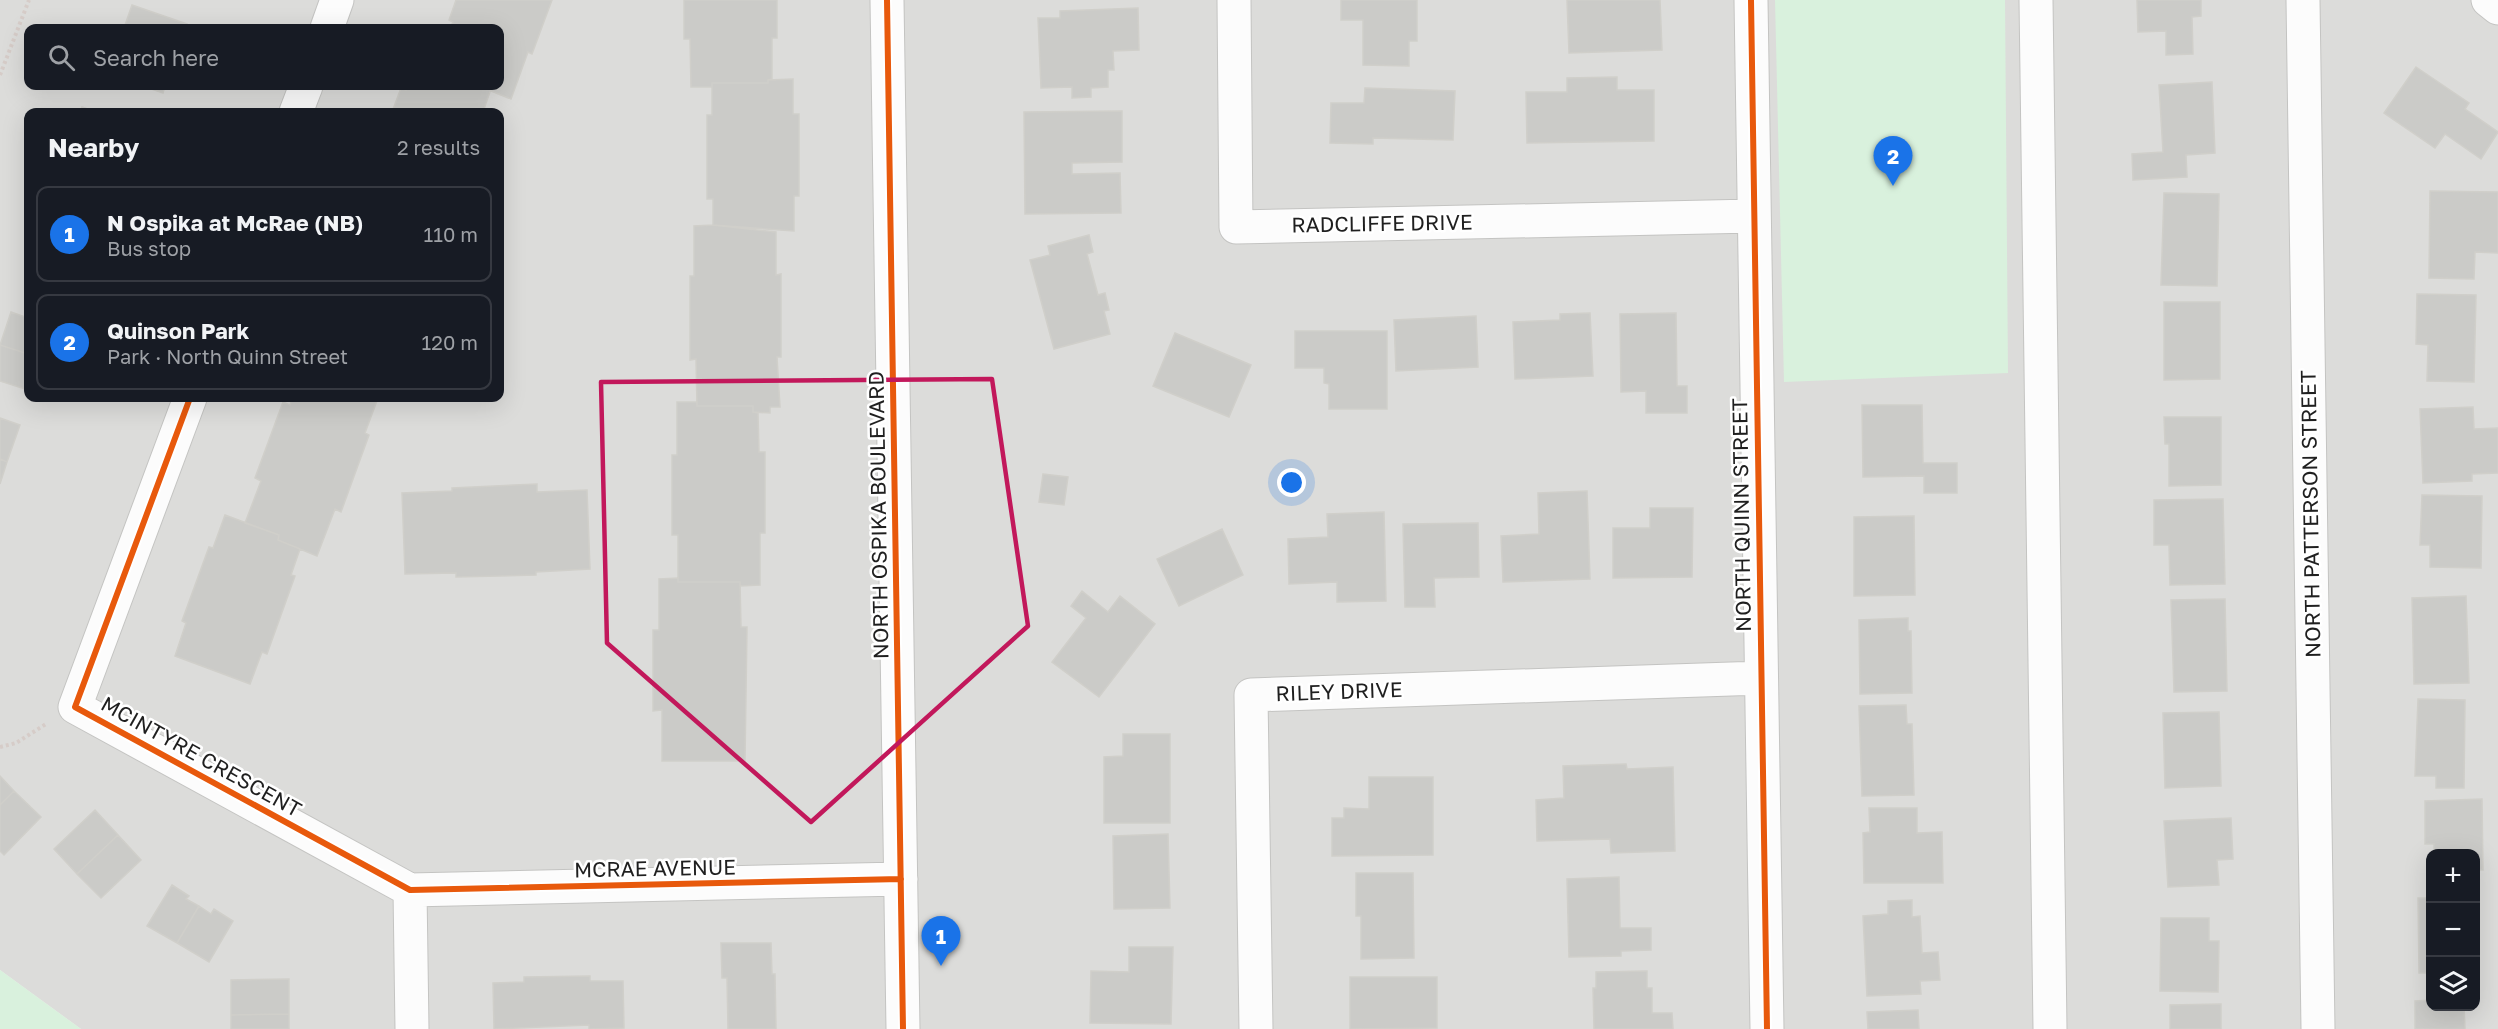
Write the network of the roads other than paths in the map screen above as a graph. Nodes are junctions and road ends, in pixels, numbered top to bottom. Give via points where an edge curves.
1 (338, 0) edge
2 (887, 0) edge
3 (1234, 0) edge
4 (1751, 0) edge
5 (2036, 0) edge
6 (2303, 0) edge
7 (2488, 0) edge
8 (2498, 8) edge
9 (329, 24) edge
10 (304, 90) edge
11 (298, 108) edge
12 (1754, 216) junction
13 (189, 402) edge
14 (1761, 678) junction
15 (901, 879) junction
16 (410, 890) junction
17 (412, 1029) edge
18 (903, 1029) edge
19 (1256, 1029) edge
20 (1767, 1029) edge
21 (2050, 1029) edge
22 (2318, 1029) edge

1 - 9 street
2 - 15 street, NORTH OSPIKA BOULEVARD
3 - 12 street, RADCLIFFE DRIVE via 1236,227
4 - 12 street, NORTH QUINN STREET
5 - 21 street
6 - 22 street, NORTH PATTERSON STREET
7 - 8 street
10 - 11 street
12 - 14 street, NORTH QUINN STREET
13 - 16 street, MCINTYRE CRESCENT via 75,707
14 - 19 street, RILEY DRIVE via 1251,695
14 - 20 street, NORTH QUINN STREET
15 - 16 street, MCRAE AVENUE
15 - 18 street, NORTH OSPIKA BOULEVARD
16 - 17 street

